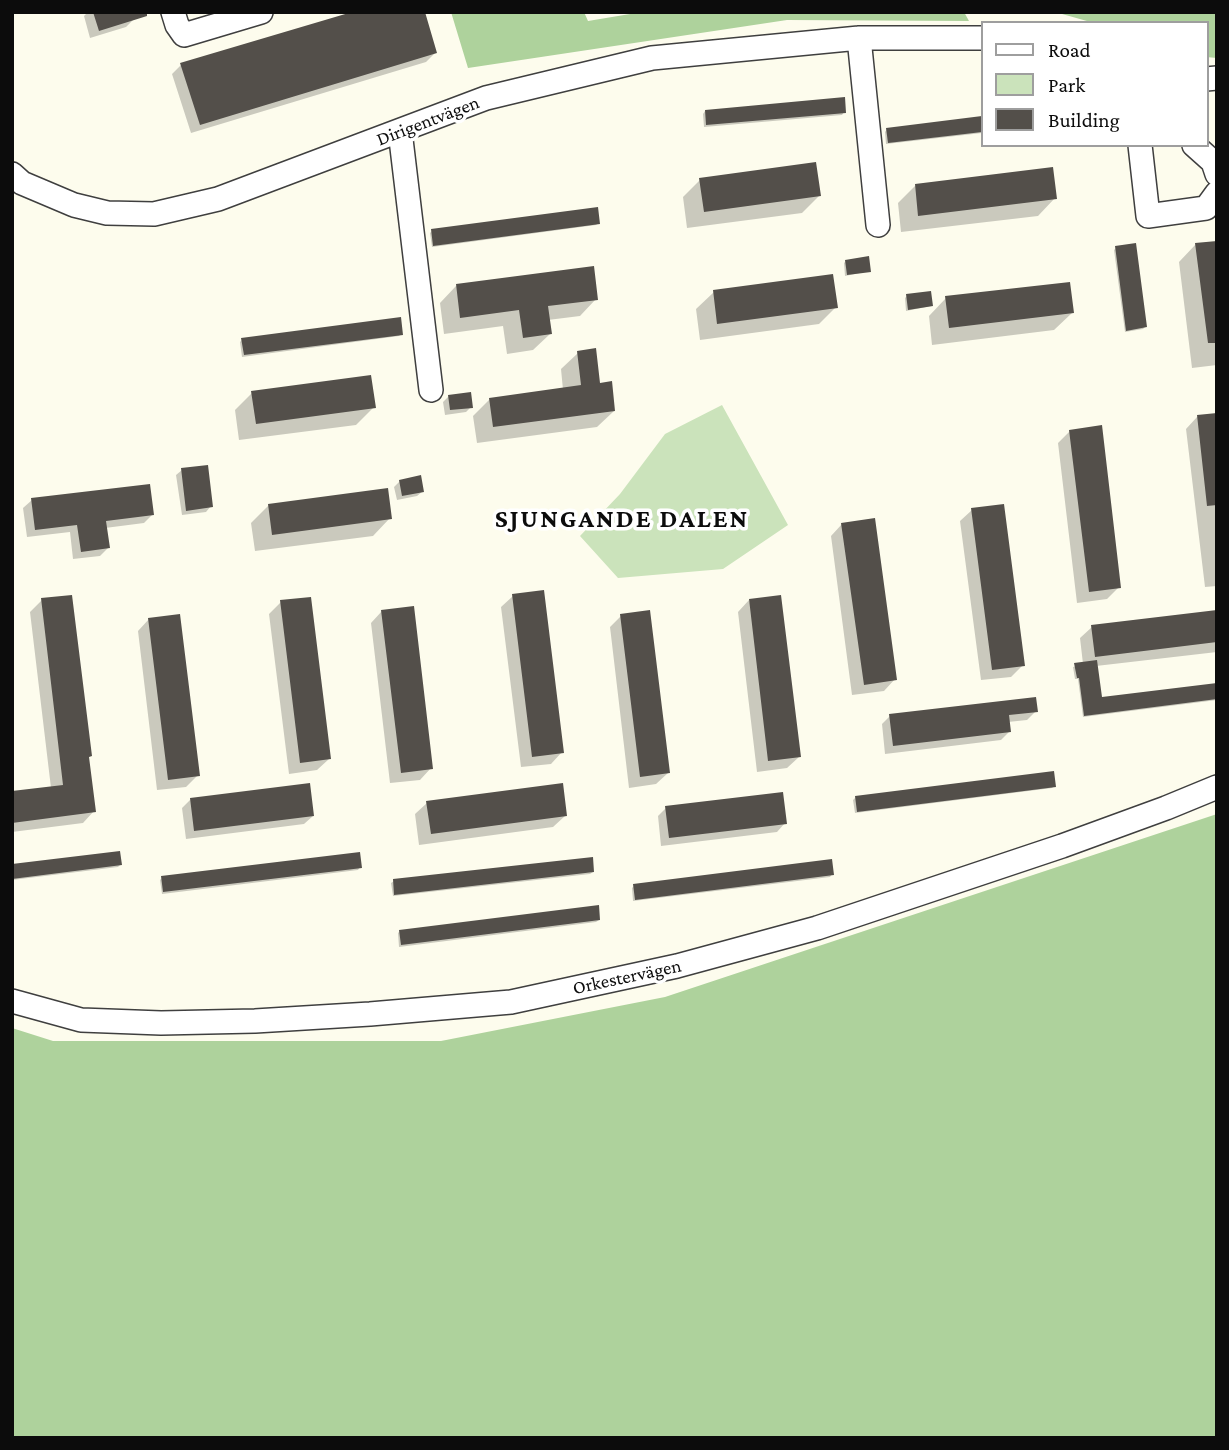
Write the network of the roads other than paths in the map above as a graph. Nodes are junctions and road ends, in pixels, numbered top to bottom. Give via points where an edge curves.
1 (173, 12) edge
2 (261, 12) edge
3 (981, 37) edge
4 (859, 38) junction
5 (400, 131) junction
6 (1140, 147) edge
7 (1196, 147) edge
8 (1217, 174) edge
9 (16, 185) edge
10 (1213, 203) edge
11 (878, 225) dead end
12 (431, 390) dead end
13 (1217, 787) edge
14 (12, 1001) edge

1 - 2 street via 184,35
3 - 4 street, Dirigentvägen
4 - 5 street, Dirigentvägen via 652,58 486,99
4 - 11 street
5 - 9 street, Dirigentvägen via 218,199 154,214 107,213
5 - 12 street
6 - 10 street via 1148,216
7 - 8 street via 1213,162
13 - 14 street, Orkestervägen via 1062,846 817,928 677,966 511,1002 358,1015 161,1023 81,1020

